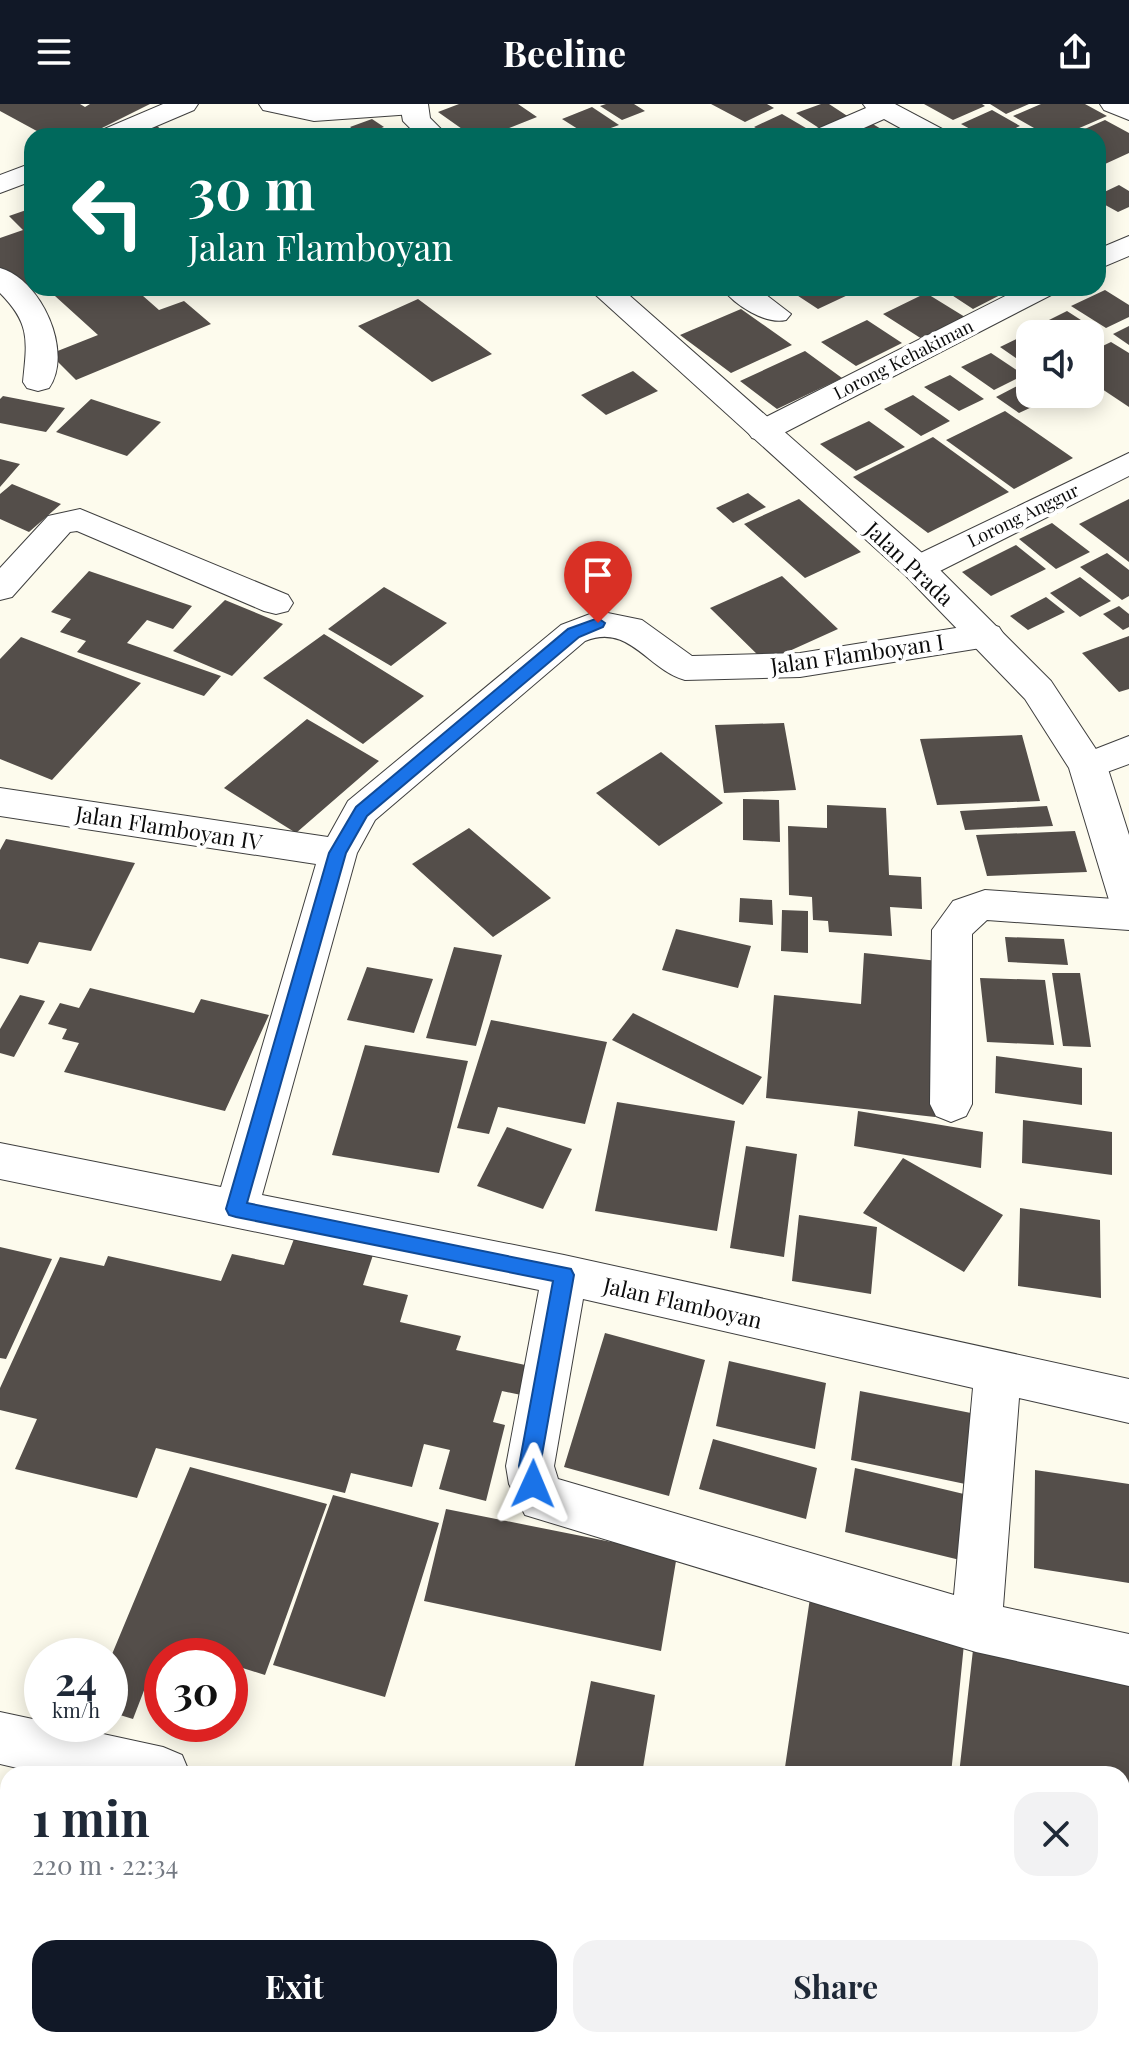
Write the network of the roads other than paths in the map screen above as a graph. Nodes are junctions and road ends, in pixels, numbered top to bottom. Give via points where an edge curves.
1 (185, 104) edge
2 (272, 104) edge
3 (1113, 104) edge
4 (414, 105) edge
5 (880, 106) edge
6 (1129, 112) edge
7 (130, 128) edge
8 (425, 128) edge
9 (839, 128) edge
10 (920, 128) edge
11 (24, 174) edge
12 (0, 185) edge
13 (1129, 245) edge
14 (1106, 256) edge
15 (0, 277) edge
16 (612, 296) edge
17 (749, 296) edge
18 (1027, 296) edge
19 (776, 314) dead end
20 (38, 382) dead end
21 (763, 431) junction
22 (1129, 463) edge
23 (918, 568) junction
24 (0, 589) edge
25 (276, 603) dead end
26 (987, 635) junction
27 (1129, 749) edge
28 (1088, 766) junction
29 (0, 802) edge
30 (338, 853) junction
31 (1129, 900) edge
32 (1129, 915) edge
33 (951, 1104) dead end
34 (0, 1161) edge
35 (236, 1209) junction
36 (564, 1275) junction
37 (998, 1373) junction
38 (1129, 1401) edge
39 (976, 1627) junction
40 (1129, 1660) edge
41 (0, 1738) edge
42 (127, 1766) edge

1 - 7 street
2 - 4 street via 314,113
3 - 6 street
4 - 8 street via 417,121
5 - 9 street
5 - 10 street
11 - 12 street
13 - 14 street
15 - 20 street via 32,308 43,330
16 - 21 street, Jalan Prada
17 - 19 street
18 - 21 street, Lorong Kehakiman
21 - 23 street, Jalan Prada
22 - 23 street, Lorong Anggur
23 - 26 street, Jalan Prada
24 - 25 street via 60,523 80,520
26 - 28 street, Jalan Prada via 1038,690
26 - 30 street, Jalan Flamboyan I via 800,665 685,668 630,628 598,623 573,633 361,811
27 - 28 street
28 - 31 street, Jalan Prada
29 - 30 street, Jalan Flamboyan IV
30 - 35 street, Jalan Flamboyan I
32 - 33 street via 985,905 967,912 952,930
34 - 35 street, Jalan Flamboyan
35 - 36 street, Jalan Flamboyan
36 - 37 street, Jalan Flamboyan
36 - 39 street via 530,1466 542,1498
37 - 38 street, Jalan Flamboyan
37 - 39 street
39 - 40 street
41 - 42 street

